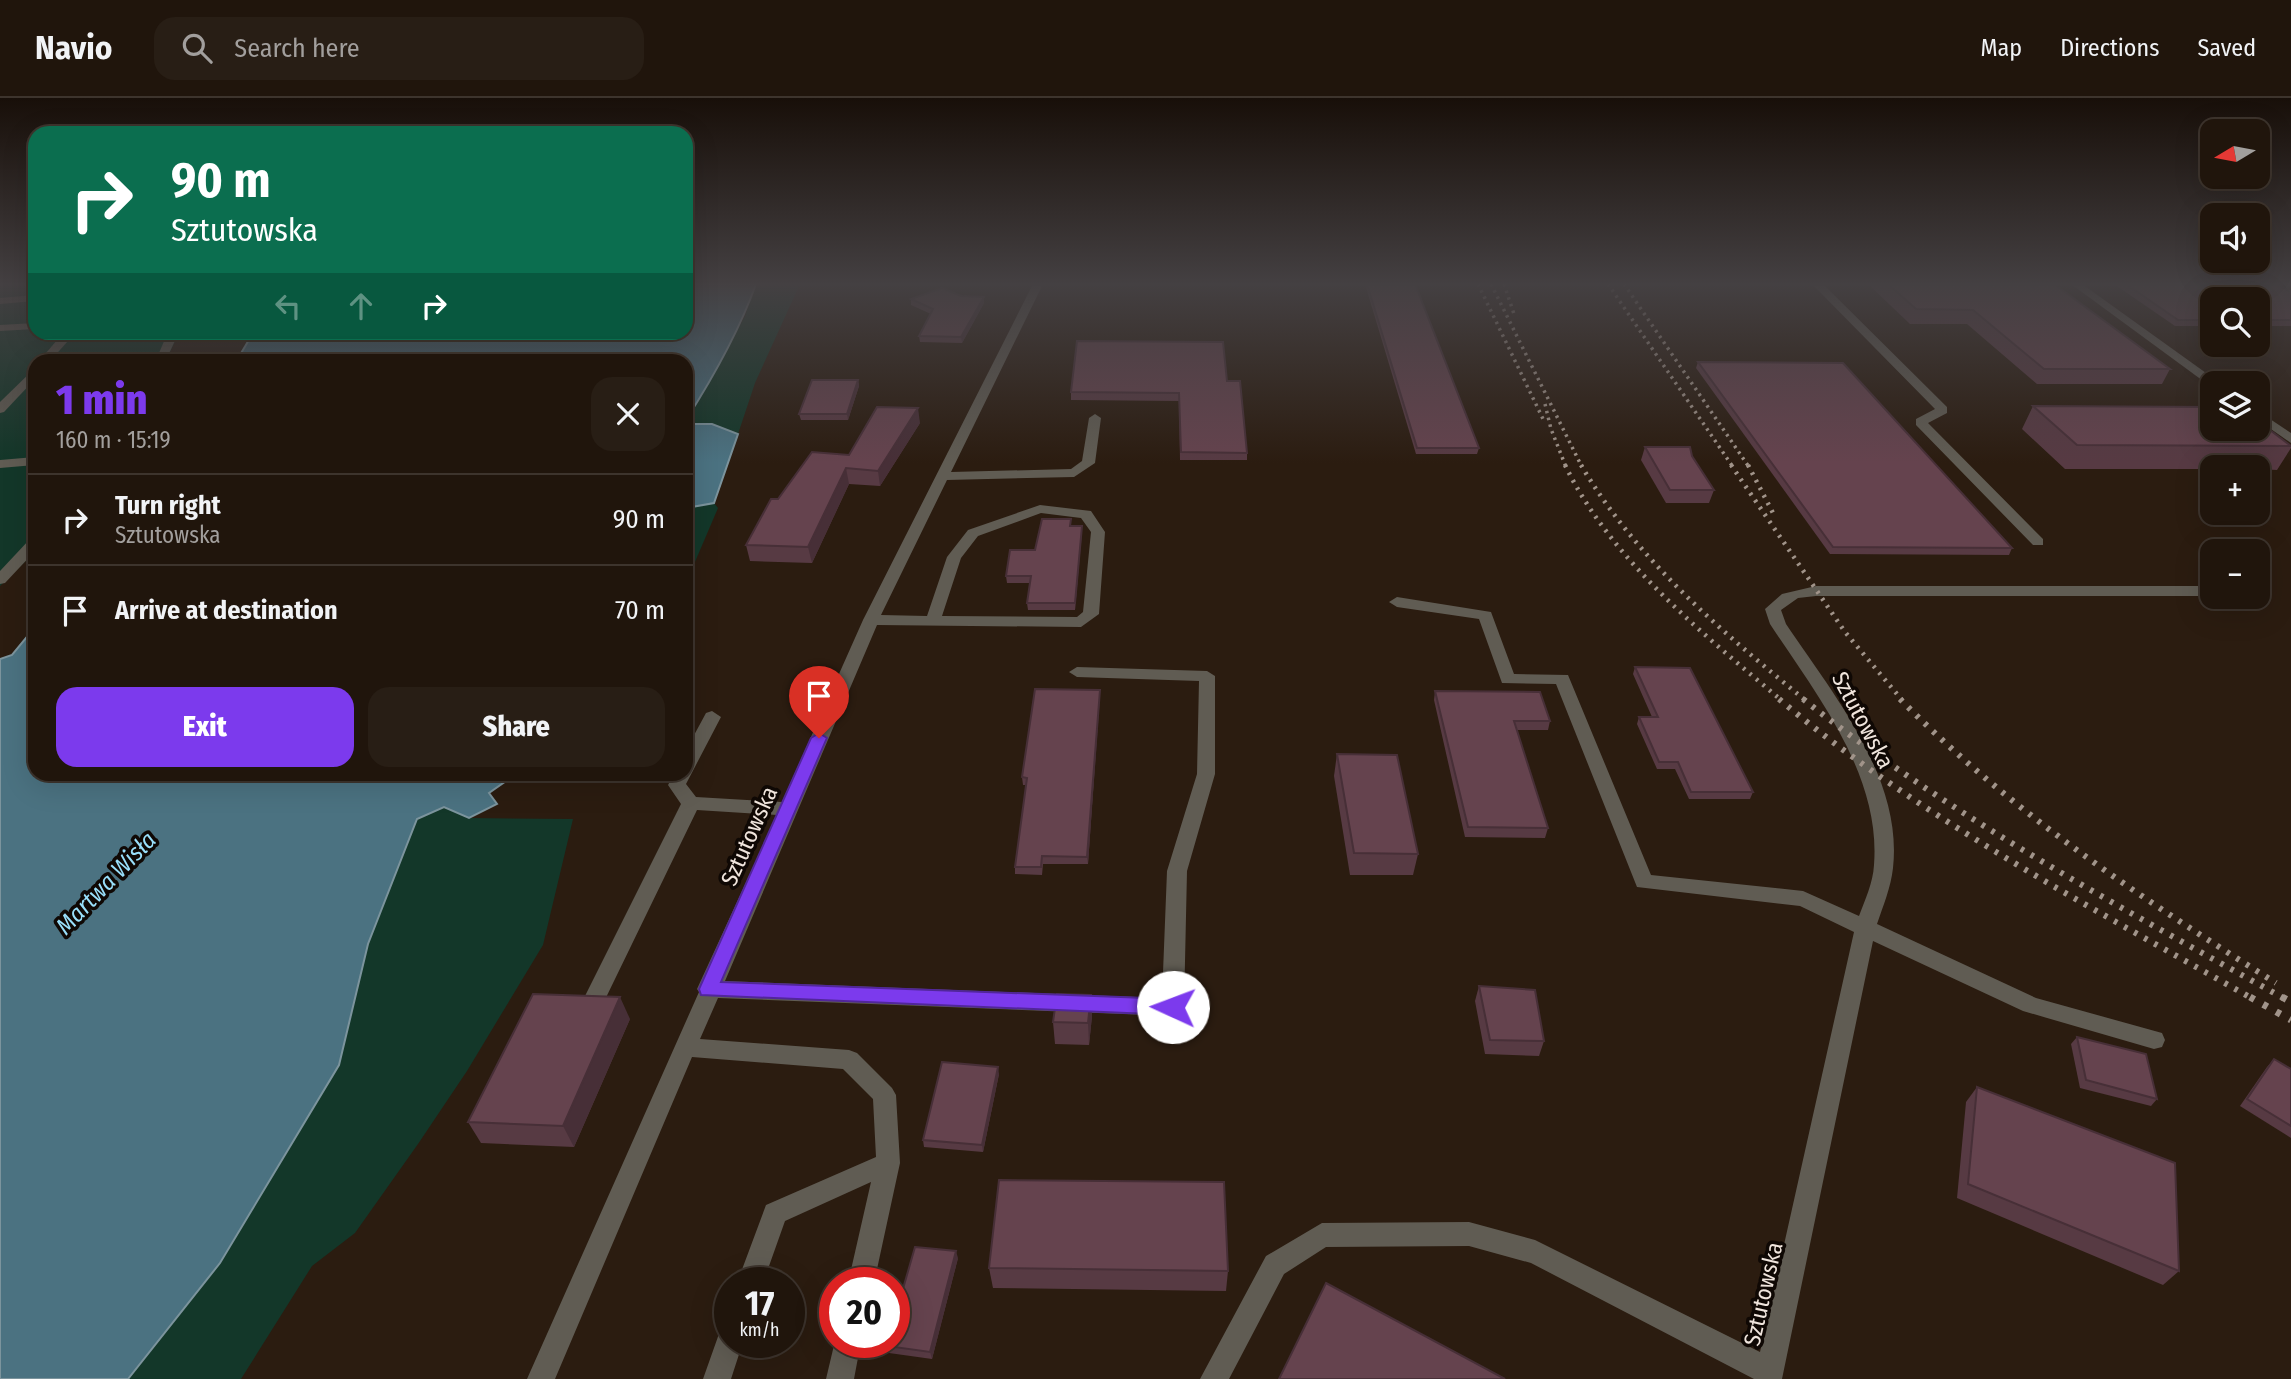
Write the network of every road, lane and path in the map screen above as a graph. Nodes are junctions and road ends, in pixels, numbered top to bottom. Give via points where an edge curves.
1 (1009, 344) edge
2 (1877, 344) edge
3 (2159, 344) edge
4 (2200, 373) edge
5 (28, 380) edge
6 (0, 410) edge
7 (1095, 418) dead end
8 (2270, 424) edge
9 (2291, 439) edge
10 (28, 462) edge
11 (0, 464) edge
12 (944, 476) junction
13 (2038, 542) dead end
14 (28, 550) edge
15 (0, 580) edge
16 (2200, 591) edge
17 (1397, 603) dead end
18 (871, 620) junction
19 (933, 621) junction
20 (1077, 672) dead end
21 (712, 716) dead end
22 (693, 753) edge
23 (679, 781) edge
24 (691, 803) junction
25 (788, 809) junction
26 (1866, 926) junction
27 (708, 989) junction
28 (590, 1008) edge
29 (2154, 1040) dead end
30 (683, 1047) junction
31 (888, 1163) junction
32 (756, 1267) edge
33 (865, 1267) edge
34 (724, 1358) edge
35 (845, 1358) edge
36 (1769, 1375) edge
37 (541, 1379) edge
38 (716, 1379) edge
39 (840, 1379) edge
40 (1214, 1379) edge

1 - 12 street, Sztutowska
2 - 13 street via 1943,410 1920,422
3 - 4 street
5 - 6 street
7 - 12 street via 1088,463 1074,473
8 - 9 street
10 - 11 street
12 - 18 street, Sztutowska
14 - 15 street
16 - 26 street, Sztutowska via 1816,591 1781,599 1773,609 1778,624 1846,731 1881,815 1884,865
17 - 26 street via 1486,615 1508,679 1562,679 1644,882 1803,899
18 - 19 street
18 - 25 street, Sztutowska
19 - 19 street via 954,557 973,533 1040,509 1086,514 1098,532 1091,614 1081,622
20 - 27 street via 1206,676 1206,774 1177,871 1173,1007
21 - 22 street
23 - 24 street via 677,785
24 - 25 street
24 - 28 street
25 - 27 street, Sztutowska
26 - 29 street via 2031,1005
26 - 36 street, Sztutowska
27 - 30 street, Sztutowska
30 - 31 street via 849,1060 884,1096
30 - 37 street, Sztutowska
31 - 32 street via 775,1213
31 - 33 street
34 - 38 street
35 - 39 street
36 - 40 street via 1535,1252 1469,1234 1322,1235 1275,1265

